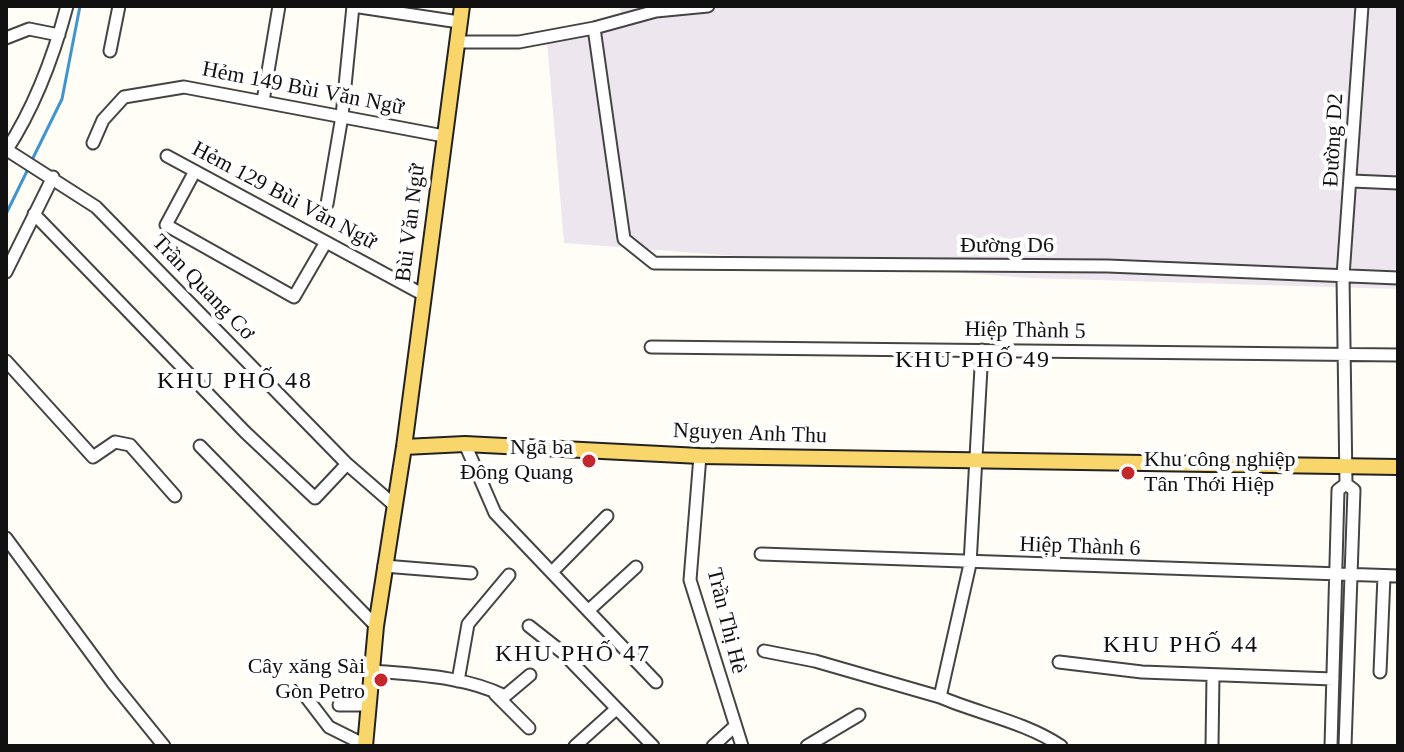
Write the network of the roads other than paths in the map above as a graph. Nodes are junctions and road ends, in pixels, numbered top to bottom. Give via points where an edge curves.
1 (67, 6) edge
2 (119, 6) edge
3 (279, 6) edge
4 (353, 6) edge
5 (462, 6) edge
6 (708, 6) edge
7 (1362, 6) edge
8 (459, 22) junction
9 (594, 28) junction
10 (59, 35) junction
11 (6, 38) edge
12 (459, 42) junction
13 (110, 51) dead end
14 (263, 101) junction
15 (342, 116) junction
16 (444, 136) junction
17 (93, 143) dead end
18 (9, 152) edge
19 (167, 156) dead end
20 (195, 171) junction
21 (50, 175) junction
22 (1352, 181) junction
23 (1398, 183) edge
24 (327, 204) dead end
25 (34, 214) junction
26 (326, 242) junction
27 (6, 272) edge
28 (1343, 276) junction
29 (1398, 278) edge
30 (424, 295) junction
31 (651, 347) dead end
32 (982, 350) junction
33 (1345, 354) junction
34 (1398, 355) edge
35 (6, 361) edge
36 (465, 444) junction
37 (200, 446) dead end
38 (404, 447) junction
39 (700, 456) junction
40 (978, 461) junction
41 (347, 464) junction
42 (1346, 466) junction
43 (1398, 467) edge
44 (1346, 484) junction
45 (175, 496) dead end
46 (393, 504) junction
47 (607, 516) dead end
48 (6, 538) edge
49 (761, 554) dead end
50 (970, 564) junction
51 (384, 566) junction
52 (636, 567) dead end
53 (552, 572) junction
54 (471, 573) dead end
55 (1336, 574) junction
56 (509, 575) dead end
57 (1351, 575) junction
58 (1384, 576) junction
59 (1398, 576) edge
60 (589, 610) junction
61 (376, 626) junction
62 (529, 626) dead end
63 (764, 651) dead end
64 (1059, 662) dead end
65 (373, 671) junction
66 (1380, 672) dead end
67 (530, 675) dead end
68 (1213, 675) junction
69 (1333, 679) junction
70 (458, 681) junction
71 (656, 682) dead end
72 (489, 688) junction
73 (303, 693) dead end
74 (940, 697) junction
75 (339, 705) dead end
76 (369, 705) junction
77 (615, 710) junction
78 (859, 715) dead end
79 (734, 727) junction
80 (529, 728) dead end
81 (164, 746) edge
82 (365, 746) edge
83 (575, 746) edge
84 (653, 746) edge
85 (713, 746) edge
86 (742, 746) edge
87 (807, 746) edge
88 (1061, 746) edge
89 (1212, 746) edge
90 (1331, 746) edge
91 (1345, 746) edge

1 - 10 street
2 - 13 street
3 - 14 street
4 - 8 street
4 - 15 street
5 - 8 main road, Bùi Văn Ngữ
6 - 9 street via 656,11
7 - 22 street, Đường D2
8 - 12 main road, Bùi Văn Ngữ
9 - 12 street via 519,42
9 - 28 street, Đường D6 via 624,239 654,263 1108,266
10 - 11 street via 29,29
10 - 18 street
12 - 16 main road, Bùi Văn Ngữ
14 - 15 street, Hẻm 149 Bùi Văn Ngữ
14 - 17 street, Hẻm 149 Bùi Văn Ngữ via 184,87 124,97
15 - 16 street, Hẻm 149 Bùi Văn Ngữ
15 - 24 street
16 - 30 main road, Bùi Văn Ngữ
18 - 21 street, Trần Quang Cơ
19 - 20 street, Hẻm 129 Bùi Văn Ngữ
20 - 26 street, Hẻm 129 Bùi Văn Ngữ
20 - 26 street via 166,225 294,297
21 - 25 street
21 - 41 street, Trần Quang Cơ via 96,207
22 - 23 street
22 - 28 street, Đường D2
25 - 27 street
25 - 41 street via 315,498
26 - 30 street, Hẻm 129 Bùi Văn Ngữ
28 - 29 street, Đường D6
28 - 33 street, Đường D2
30 - 38 main road, Bùi Văn Ngữ
31 - 32 street, Hiệp Thành 5
32 - 33 street, Hiệp Thành 5
32 - 40 street
33 - 34 street, Hiệp Thành 5
33 - 42 street, Đường D2
35 - 45 street via 93,457 115,442 130,445
36 - 38 main road, Nguyen Anh Thu
36 - 39 main road, Nguyen Anh Thu
36 - 53 street via 495,513
37 - 61 street
38 - 46 main road
39 - 40 main road, Nguyen Anh Thu
39 - 79 street, Trần Thị Hè via 690,580
40 - 42 main road, Nguyen Anh Thu
40 - 50 street
41 - 46 street, Trần Quang Cơ
42 - 43 main road, Nguyen Anh Thu
42 - 44 street, Đường D2
44 - 55 street via 1338,490
44 - 57 street via 1354,490
46 - 51 main road
47 - 53 street
48 - 81 street
49 - 50 street, Hiệp Thành 6
50 - 55 street, Hiệp Thành 6
50 - 74 street
51 - 54 street
51 - 61 main road
52 - 60 street
53 - 60 street
55 - 57 street, Hiệp Thành 6
55 - 69 street
56 - 70 street via 468,624
57 - 58 street, Hiệp Thành 6
57 - 91 street
58 - 59 street, Hiệp Thành 6
58 - 66 street
60 - 71 street
61 - 65 main road
62 - 77 street via 562,652
63 - 74 street
64 - 68 street
65 - 70 street
65 - 76 main road
67 - 72 street via 505,696
68 - 69 street
68 - 89 street
69 - 90 street
70 - 72 street
72 - 80 street
73 - 82 street via 329,727
74 - 88 street via 1040,732
75 - 76 street
76 - 82 main road
77 - 83 street
77 - 84 street
78 - 87 street
79 - 85 street
79 - 86 street, Trần Thị Hè

